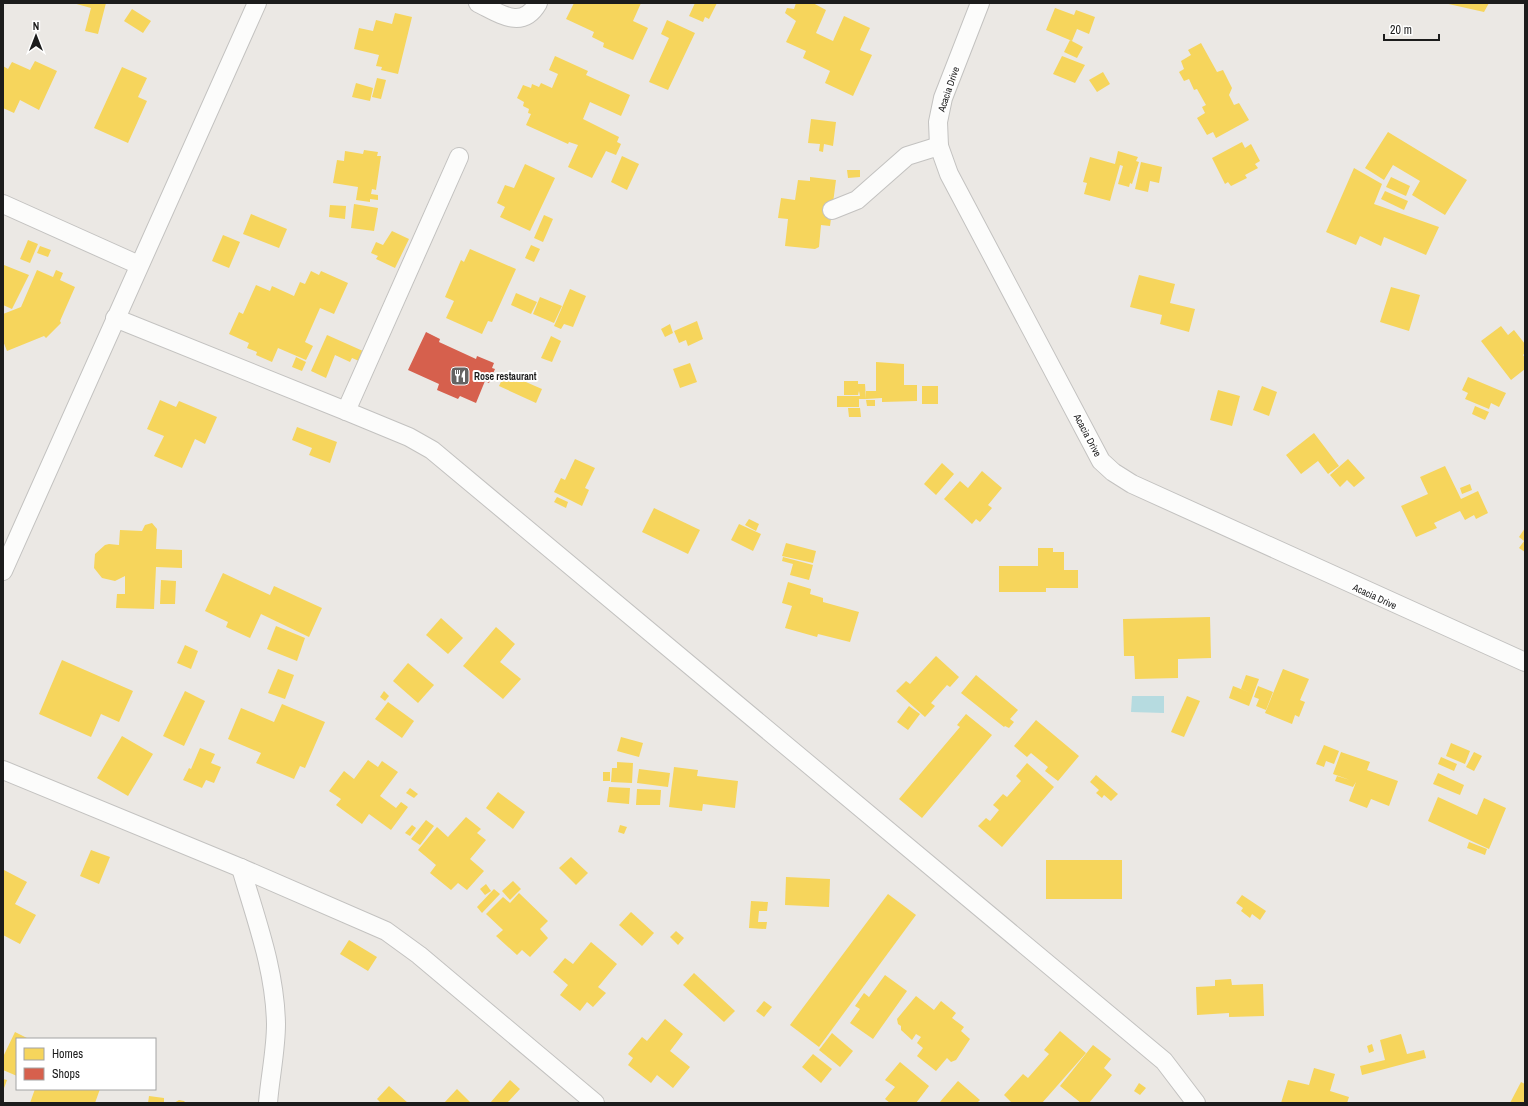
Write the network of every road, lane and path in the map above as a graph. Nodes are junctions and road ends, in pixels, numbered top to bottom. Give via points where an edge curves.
1 (257, 3) edge
2 (478, 3) edge
3 (538, 3) edge
4 (980, 3) edge
5 (939, 146) junction
6 (459, 157) dead end
7 (3, 204) edge
8 (832, 210) dead end
9 (139, 265) junction
10 (115, 318) junction
11 (346, 411) junction
12 (3, 571) edge
13 (1525, 662) edge
14 (3, 770) edge
15 (241, 868) junction
16 (268, 1103) edge
17 (595, 1103) edge
18 (1196, 1103) edge

1 - 9 street
2 - 3 street via 510,18 520,18 529,14
4 - 5 street, Acacia Drive via 943,98 938,122
5 - 8 street via 907,156 857,200
5 - 13 street, Acacia Drive via 949,174 1101,461 1113,472 1140,488
6 - 11 street
7 - 9 street
9 - 10 street
10 - 11 street
10 - 12 street
11 - 18 street via 409,437 451,464 1164,1061
14 - 15 street
15 - 16 street via 264,943 272,980 276,1025
15 - 17 street via 386,931 419,955

